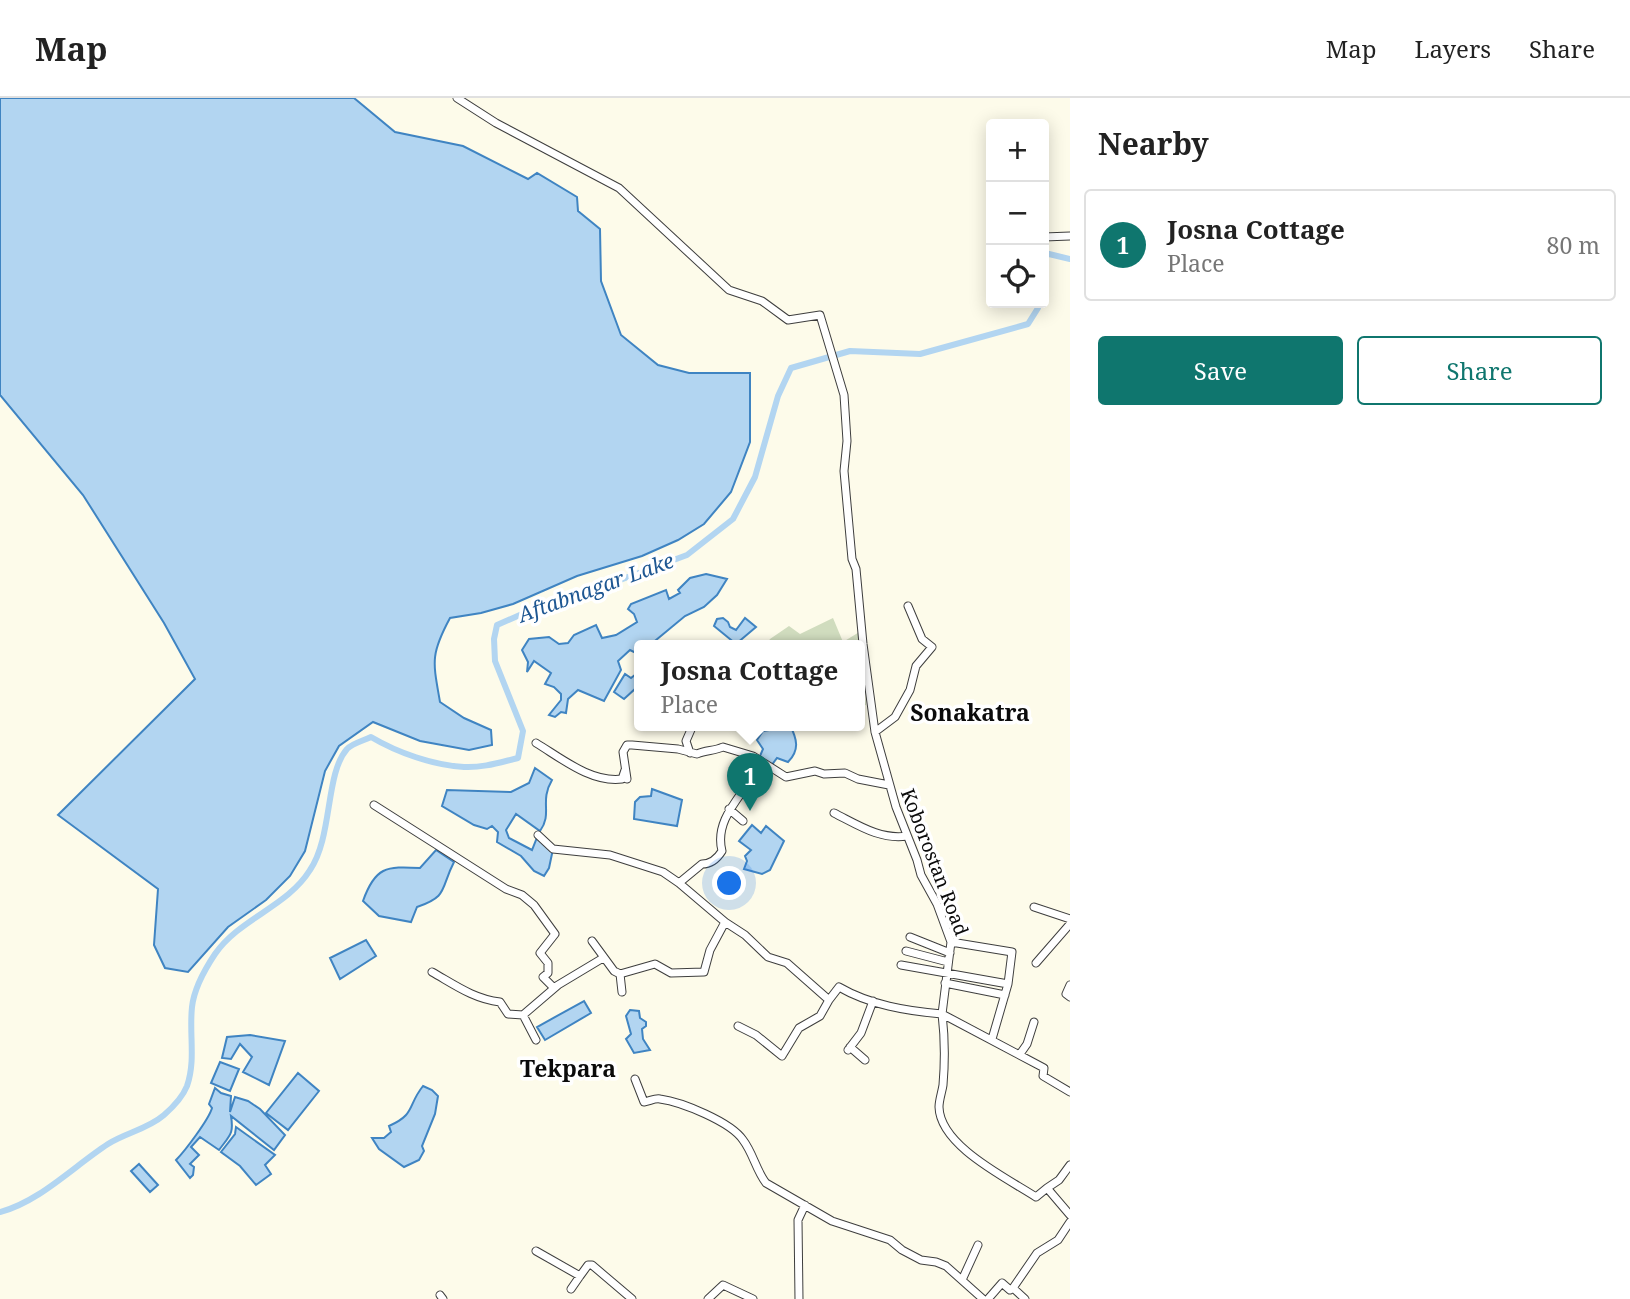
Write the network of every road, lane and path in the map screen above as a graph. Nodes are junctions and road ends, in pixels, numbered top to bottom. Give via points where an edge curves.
1 (457, 98) edge
2 (1070, 236) edge
3 (1049, 237) edge
4 (908, 606) dead end
5 (863, 640) edge
6 (865, 659) edge
7 (690, 731) edge
8 (875, 732) junction
9 (536, 743) dead end
10 (690, 753) junction
11 (761, 762) junction
12 (625, 769) junction
13 (627, 779) dead end
14 (889, 785) junction
15 (374, 805) dead end
16 (729, 809) junction
17 (834, 813) dead end
18 (743, 821) dead end
19 (538, 835) dead end
20 (907, 836) junction
21 (679, 883) junction
22 (1034, 907) dead end
23 (1070, 919) edge
24 (725, 922) junction
25 (1070, 924) edge
26 (911, 937) dead end
27 (592, 941) dead end
28 (951, 942) junction
29 (906, 951) dead end
30 (603, 957) junction
31 (949, 957) junction
32 (1036, 962) dead end
33 (901, 965) dead end
34 (432, 972) dead end
35 (947, 973) junction
36 (620, 974) junction
37 (945, 983) junction
38 (1008, 984) junction
39 (1070, 985) edge
40 (554, 988) junction
41 (622, 992) dead end
42 (1005, 995) junction
43 (1070, 997) edge
44 (829, 1000) junction
45 (873, 1001) junction
46 (942, 1014) junction
47 (523, 1015) junction
48 (1034, 1022) dead end
49 (738, 1026) dead end
50 (992, 1039) junction
51 (536, 1040) dead end
52 (1020, 1054) junction
53 (864, 1060) dead end
54 (635, 1079) dead end
55 (1070, 1092) edge
56 (1070, 1165) edge
57 (1047, 1188) junction
58 (805, 1205) junction
59 (1070, 1215) edge
60 (1070, 1222) edge
61 (978, 1245) dead end
62 (536, 1251) dead end
63 (580, 1276) junction
64 (962, 1280) junction
65 (1013, 1288) junction
66 (571, 1289) dead end
67 (632, 1299) edge
68 (708, 1299) edge
69 (753, 1299) edge
70 (799, 1299) edge
71 (985, 1299) edge
72 (1025, 1299) edge

1 - 5 street, Koborostan Road via 619,188 729,290 762,301 788,320 820,315 844,395 844,471
2 - 3 street
4 - 8 street via 922,639 932,647 916,666 910,690 895,717
6 - 8 street, Koborostan Road
7 - 10 street via 686,741
8 - 14 street, Koborostan Road
9 - 12 street via 608,781 622,779
10 - 11 street via 723,747
10 - 12 street via 628,746 623,752
11 - 14 street via 786,777 815,771 845,773
11 - 16 street
12 - 13 street
14 - 20 street, Koborostan Road
15 - 40 street via 534,905 555,934 540,953 548,963 543,977
16 - 18 street
16 - 21 street via 718,858 702,864
17 - 20 street via 880,836
19 - 21 street via 553,849 610,855 663,872
20 - 28 street, Koborostan Road
21 - 24 street
22 - 23 street
24 - 36 street via 704,972 671,973 655,964
24 - 44 street via 768,957 787,963
25 - 32 street
26 - 31 street
27 - 30 street
28 - 31 street, Koborostan Road
28 - 38 street via 1012,952
29 - 31 street
30 - 36 street
30 - 40 street
31 - 35 street, Koborostan Road
33 - 35 street
34 - 47 street via 465,993 500,1002 510,1016
35 - 37 street, Koborostan Road
35 - 38 street
36 - 41 street
37 - 42 street
37 - 46 street, Koborostan Road
38 - 42 street
39 - 43 street via 1066,994
40 - 47 street
42 - 50 street
44 - 45 street via 839,987
44 - 49 street via 820,1016 799,1028 782,1056
45 - 46 street
45 - 53 street via 861,1034 849,1048
46 - 50 street
46 - 57 street, Koborostan Road via 945,1048 939,1108 944,1124 953,1138 984,1164 1036,1197
47 - 51 street
48 - 52 street
50 - 52 street
52 - 55 street via 1044,1068 1043,1076
54 - 58 street via 644,1102 657,1098 675,1103 730,1126 744,1140 766,1183
56 - 57 street
57 - 59 street
58 - 64 street via 832,1221 890,1240 921,1260 946,1266
58 - 70 street via 798,1220
60 - 65 street via 1058,1240 1037,1253
61 - 64 street
62 - 63 street
63 - 66 street
63 - 67 street via 592,1265
64 - 71 street
65 - 71 street via 1002,1283
65 - 72 street
68 - 69 street via 723,1285

